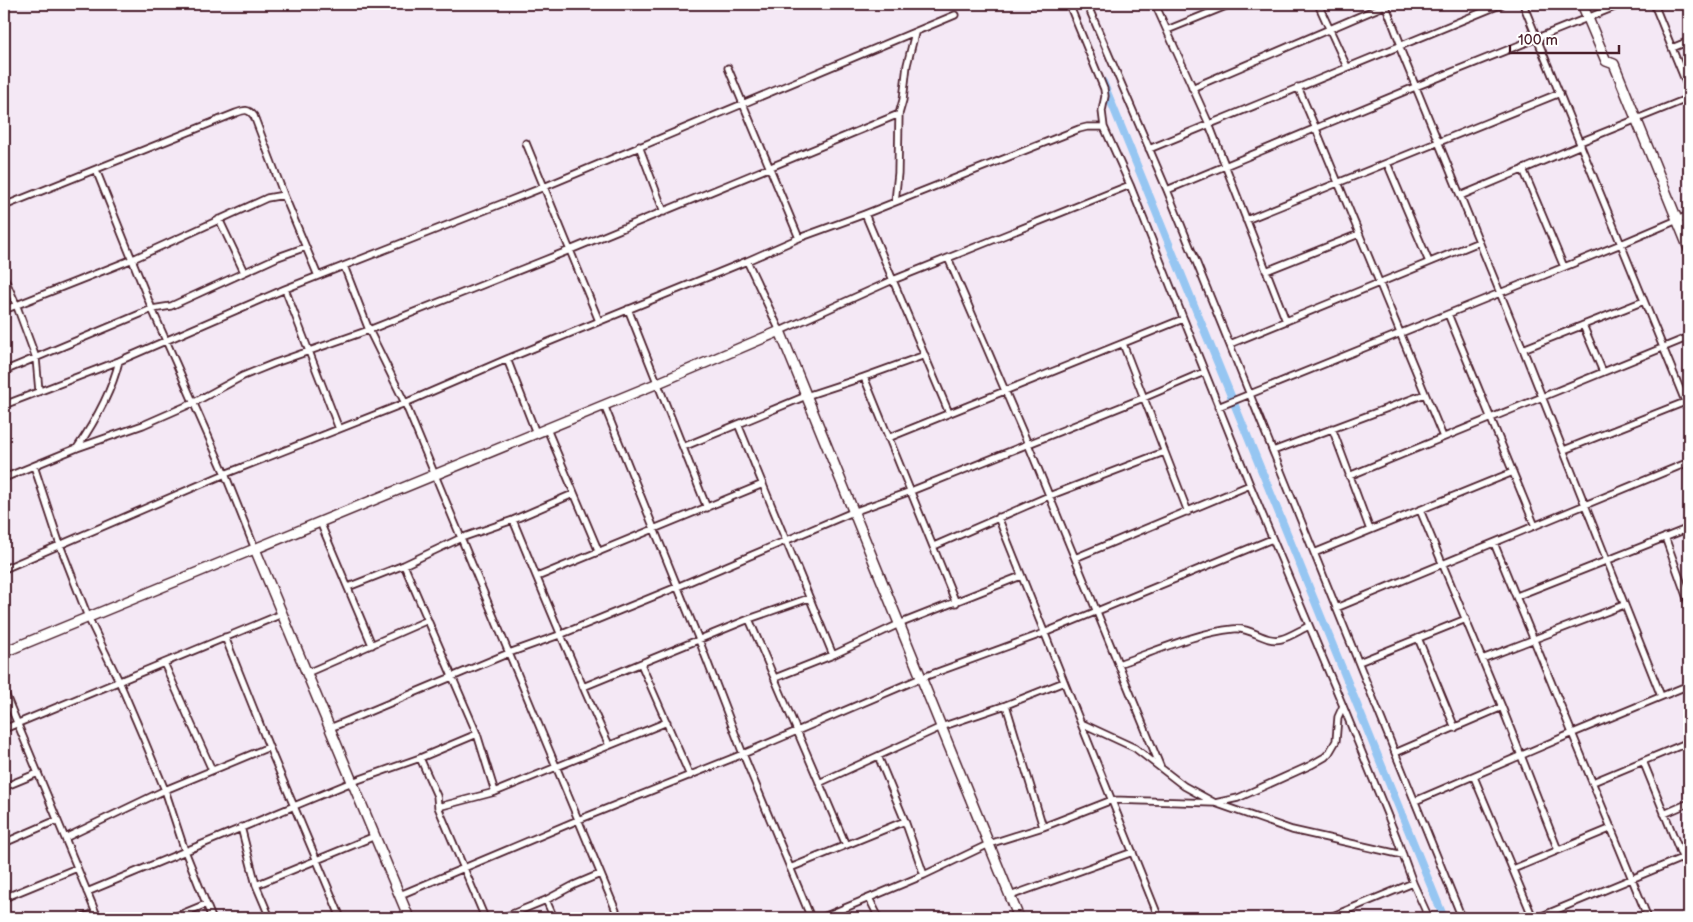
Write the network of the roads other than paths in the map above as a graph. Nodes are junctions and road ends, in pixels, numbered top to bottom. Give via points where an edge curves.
1 (1069, 4) edge
2 (1087, 4) edge
3 (1155, 4) edge
4 (1231, 4) edge
5 (1318, 4) edge
6 (1386, 4) edge
7 (1502, 4) edge
8 (1524, 4) edge
9 (1582, 4) edge
10 (1622, 4) edge
11 (1654, 4) edge
12 (1216, 7) edge
13 (954, 15) dead end
14 (1588, 18) junction
15 (1329, 28) junction
16 (1167, 30) junction
17 (915, 33) junction
18 (1537, 39) junction
19 (1689, 41) edge
20 (1400, 46) junction
21 (1672, 48) junction
22 (1347, 67) junction
23 (728, 68) dead end
24 (1415, 87) junction
25 (1192, 88) junction
26 (1298, 88) junction
27 (1689, 90) edge
28 (1560, 93) junction
29 (1689, 98) edge
30 (742, 104) junction
31 (899, 114) junction
32 (1636, 119) junction
33 (1208, 124) junction
34 (1104, 126) junction
35 (1316, 129) junction
36 (1438, 143) junction
37 (526, 144) dead end
38 (1581, 144) junction
39 (639, 146) junction
40 (1149, 148) junction
41 (1387, 163) junction
42 (1225, 166) junction
43 (769, 167) junction
44 (1523, 169) junction
45 (96, 170) junction
46 (1338, 183) junction
47 (1130, 185) junction
48 (544, 186) junction
49 (1167, 190) junction
50 (284, 195) junction
51 (1460, 196) junction
52 (895, 202) junction
53 (4, 206) edge
54 (664, 212) junction
55 (864, 214) junction
56 (1689, 215) edge
57 (218, 219) junction
58 (1246, 220) junction
59 (1678, 220) junction
60 (1359, 234) junction
61 (799, 238) junction
62 (1479, 242) junction
63 (1621, 244) junction
64 (306, 247) junction
65 (1689, 249) edge
66 (570, 250) junction
67 (948, 258) junction
68 (133, 259) junction
69 (747, 261) junction
70 (1429, 262) junction
71 (344, 266) junction
72 (1564, 267) junction
73 (1266, 271) junction
74 (244, 272) junction
75 (318, 276) junction
76 (4, 277) edge
77 (893, 280) junction
78 (1379, 283) junction
79 (285, 289) junction
80 (1500, 293) junction
81 (1644, 301) junction
82 (16, 304) junction
83 (152, 309) junction
84 (628, 309) junction
85 (4, 310) edge
86 (1448, 314) junction
87 (1183, 319) junction
88 (599, 321) junction
89 (1286, 321) junction
90 (1583, 325) junction
91 (369, 330) junction
92 (780, 331) junction
93 (1400, 334) junction
94 (1689, 337) edge
95 (167, 341) junction
96 (1123, 344) junction
97 (1230, 344) junction
98 (1663, 347) junction
99 (1523, 349) junction
100 (309, 351) junction
101 (925, 355) junction
102 (36, 358) junction
103 (507, 359) junction
104 (119, 361) junction
105 (4, 371) edge
106 (1204, 372) junction
107 (1603, 372) junction
108 (864, 377) junction
109 (658, 383) junction
110 (1005, 390) junction
111 (39, 391) junction
112 (1425, 394) junction
113 (1250, 395) junction
114 (806, 396) junction
115 (1542, 397) junction
116 (1143, 398) junction
117 (1685, 402) junction
118 (193, 403) junction
119 (406, 403) junction
120 (4, 405) edge
121 (604, 405) junction
122 (1218, 407) junction
123 (1689, 411) edge
124 (948, 413) junction
125 (1491, 418) junction
126 (738, 424) junction
127 (1332, 428) junction
128 (339, 429) junction
129 (547, 429) junction
130 (536, 433) junction
131 (1443, 437) junction
132 (888, 438) junction
133 (1028, 444) junction
134 (683, 447) junction
135 (76, 448) junction
136 (1564, 450) junction
137 (1273, 451) junction
138 (1164, 452) junction
139 (1689, 462) edge
140 (34, 466) junction
141 (1513, 472) junction
142 (225, 474) junction
143 (436, 475) junction
144 (1349, 476) junction
145 (4, 478) edge
146 (762, 484) junction
147 (1250, 485) junction
148 (911, 491) junction
149 (573, 494) junction
150 (1048, 496) junction
151 (1585, 505) junction
152 (707, 508) junction
153 (1420, 510) junction
154 (853, 512) junction
155 (1188, 512) junction
156 (998, 518) junction
157 (513, 520) junction
158 (320, 522) junction
159 (1535, 526) junction
160 (1689, 528) edge
161 (654, 530) junction
162 (1370, 530) junction
163 (1665, 537) junction
164 (461, 538) junction
165 (1272, 539) junction
166 (787, 541) junction
167 (1494, 542) junction
168 (60, 545) junction
169 (934, 546) junction
170 (255, 549) junction
171 (599, 552) junction
172 (1314, 553) junction
173 (1075, 558) junction
174 (1606, 561) junction
175 (1442, 564) junction
176 (404, 565) junction
177 (4, 569) edge
178 (1021, 576) junction
179 (537, 577) junction
180 (348, 587) junction
181 (677, 587) junction
182 (1516, 596) junction
183 (808, 598) junction
184 (956, 603) junction
185 (1689, 604) edge
186 (1624, 605) junction
187 (1336, 608) junction
188 (1096, 611) junction
189 (282, 614) junction
190 (88, 617) junction
191 (748, 619) junction
192 (1466, 619) junction
193 (428, 620) junction
194 (899, 624) junction
195 (1309, 626) junction
196 (1044, 633) junction
197 (562, 634) junction
198 (225, 637) junction
199 (1418, 638) junction
200 (1534, 639) junction
201 (699, 640) junction
202 (372, 645) junction
203 (4, 652) edge
204 (509, 653) junction
205 (833, 655) junction
206 (1482, 660) junction
207 (1358, 662) junction
208 (164, 663) junction
209 (641, 664) junction
210 (1118, 664) junction
211 (306, 673) junction
212 (452, 678) junction
213 (775, 678) junction
214 (921, 678) junction
215 (119, 681) junction
216 (1064, 682) junction
217 (1689, 685) edge
218 (583, 687) junction
219 (4, 691) edge
220 (1661, 696) junction
221 (1006, 705) junction
222 (1342, 706) junction
223 (1502, 707) junction
224 (667, 722) junction
225 (17, 723) junction
226 (1080, 723) junction
227 (941, 727) junction
228 (330, 728) junction
229 (1455, 728) junction
230 (4, 729) edge
231 (798, 731) junction
232 (1573, 733) junction
233 (477, 734) junction
234 (1689, 742) edge
235 (610, 745) junction
236 (269, 747) junction
237 (1395, 753) junction
238 (743, 754) junction
239 (878, 756) junction
240 (1520, 756) junction
241 (420, 758) junction
242 (1643, 761) junction
243 (556, 767) junction
244 (1161, 768) junction
245 (212, 770) junction
246 (38, 773) junction
247 (690, 776) junction
248 (1474, 777) junction
249 (352, 782) junction
250 (1593, 782) junction
251 (819, 783) junction
252 (4, 787) edge
253 (165, 790) junction
254 (495, 792) junction
255 (1112, 800) junction
256 (1416, 801) junction
257 (1215, 803) junction
258 (1689, 803) edge
259 (294, 806) junction
260 (438, 807) junction
261 (1664, 814) junction
262 (57, 820) junction
263 (578, 820) junction
264 (904, 821) junction
265 (241, 827) junction
266 (1043, 827) junction
267 (1612, 828) junction
268 (375, 836) junction
269 (65, 838) junction
270 (4, 842) edge
271 (989, 844) junction
272 (846, 845) junction
273 (1558, 850) junction
274 (185, 851) junction
275 (1133, 852) junction
276 (1403, 855) junction
277 (1682, 858) junction
278 (317, 860) junction
279 (77, 868) junction
280 (463, 868) junction
281 (790, 868) junction
282 (1514, 869) junction
283 (600, 874) junction
284 (1689, 874) edge
285 (924, 875) junction
286 (1632, 878) junction
287 (1413, 883) junction
288 (256, 885) junction
289 (87, 892) junction
290 (400, 896) junction
291 (1010, 896) junction
292 (4, 898) edge
293 (869, 898) junction
294 (546, 900) junction
295 (206, 904) junction
296 (97, 915) edge
297 (82, 918) edge
298 (172, 918) edge
299 (212, 918) edge
300 (270, 918) edge
301 (341, 918) edge
302 (409, 918) edge
303 (485, 918) edge
304 (502, 918) edge
305 (554, 918) edge
306 (619, 918) edge
307 (811, 918) edge
308 (821, 918) edge
309 (879, 918) edge
310 (1019, 918) edge
311 (1159, 918) edge
312 (1328, 918) edge
313 (1429, 918) edge
314 (1462, 918) edge
315 (1533, 918) edge
316 (1537, 918) edge
317 (1648, 918) edge

1 - 34 street via 1104,89
2 - 40 street
3 - 16 street
4 - 12 street
5 - 15 street
6 - 15 street
6 - 20 street
7 - 20 street
8 - 18 street
9 - 14 street
10 - 14 street
11 - 21 street
12 - 16 street
13 - 17 street
14 - 18 street
14 - 32 street via 1606,61 1614,64
15 - 22 street
15 - 25 street
16 - 25 street
17 - 30 street
17 - 31 street
18 - 24 street
18 - 28 street
19 - 21 street
20 - 22 street
20 - 24 street
21 - 27 street
22 - 26 street
23 - 30 street
24 - 35 street
24 - 36 street
25 - 33 street
26 - 33 street
26 - 35 street
28 - 36 street
28 - 38 street
29 - 32 street
30 - 39 street
30 - 43 street
31 - 43 street
31 - 52 street
32 - 38 street
32 - 59 street
33 - 40 street
33 - 42 street
34 - 47 street
34 - 52 street via 1087,126
35 - 42 street
35 - 46 street
36 - 41 street
36 - 51 street
37 - 48 street
38 - 44 street
38 - 63 street
39 - 48 street
39 - 54 street
40 - 49 street
41 - 46 street
41 - 70 street
42 - 49 street
42 - 58 street
43 - 54 street
43 - 61 street
44 - 51 street
44 - 72 street
45 - 50 street via 249,110
45 - 53 street
45 - 68 street
46 - 58 street
46 - 60 street
47 - 67 street
47 - 87 street
48 - 66 street
48 - 71 street
49 - 97 street
50 - 57 street via 267,198
50 - 64 street
51 - 62 street
52 - 55 street
54 - 66 street
55 - 61 street
55 - 77 street
56 - 59 street
57 - 68 street
57 - 74 street
58 - 73 street
59 - 63 street
59 - 65 street
60 - 73 street
60 - 78 street
61 - 69 street
62 - 70 street
62 - 80 street
63 - 72 street
63 - 81 street
64 - 74 street
64 - 75 street
66 - 88 street
66 - 91 street
67 - 77 street
67 - 110 street
68 - 82 street
68 - 83 street
69 - 84 street
69 - 92 street
70 - 78 street
71 - 75 street
71 - 91 street
72 - 80 street
73 - 89 street
74 - 83 street via 171,306
75 - 79 street
76 - 82 street
77 - 92 street
77 - 101 street
78 - 89 street
78 - 93 street
79 - 95 street
79 - 100 street
80 - 86 street
80 - 99 street
81 - 90 street
81 - 98 street
82 - 85 street
82 - 102 street
83 - 95 street
83 - 102 street
84 - 88 street
84 - 109 street
86 - 93 street
86 - 125 street
87 - 96 street
87 - 106 street
88 - 103 street
89 - 97 street
90 - 99 street
90 - 107 street
91 - 100 street
91 - 119 street
92 - 109 street
92 - 114 street
93 - 112 street
93 - 113 street
94 - 98 street
95 - 104 street
95 - 118 street
96 - 110 street
96 - 116 street
97 - 113 street
98 - 107 street
98 - 117 street
99 - 115 street
100 - 118 street via 243,376
100 - 128 street
101 - 108 street
101 - 124 street
102 - 105 street
102 - 111 street
103 - 119 street
103 - 130 street
104 - 111 street
104 - 135 street via 98,413
106 - 116 street
106 - 122 street
107 - 115 street
108 - 114 street
108 - 132 street
109 - 121 street
109 - 134 street
110 - 124 street
110 - 133 street
111 - 120 street
112 - 127 street
112 - 131 street
113 - 122 street
113 - 137 street
114 - 126 street
114 - 154 street
115 - 125 street
115 - 136 street
116 - 133 street
116 - 138 street
117 - 123 street
117 - 136 street
118 - 135 street via 143,425
118 - 142 street
119 - 128 street
119 - 143 street
121 - 129 street
121 - 161 street
122 - 147 street
124 - 132 street
125 - 131 street
125 - 141 street
126 - 134 street
126 - 146 street
127 - 137 street
127 - 144 street
128 - 142 street
129 - 130 street
129 - 149 street
130 - 143 street
131 - 144 street
132 - 148 street
133 - 148 street
133 - 150 street
134 - 152 street
135 - 140 street
136 - 151 street
137 - 172 street
138 - 150 street
138 - 155 street
139 - 151 street
140 - 145 street
140 - 168 street
141 - 153 street
141 - 159 street
142 - 168 street
142 - 170 street
143 - 158 street
143 - 164 street
144 - 162 street
146 - 152 street
146 - 166 street
147 - 155 street
147 - 165 street
148 - 154 street
148 - 169 street
149 - 157 street
149 - 171 street
150 - 156 street
150 - 173 street
151 - 159 street
151 - 174 street
152 - 161 street
153 - 162 street
153 - 175 street
154 - 166 street
154 - 194 street
155 - 173 street
156 - 169 street
156 - 178 street
157 - 164 street
157 - 179 street
158 - 170 street
158 - 180 street
159 - 167 street
160 - 163 street
161 - 171 street
161 - 181 street
162 - 172 street
163 - 174 street
163 - 185 street
164 - 176 street
164 - 204 street
165 - 188 street
165 - 195 street
166 - 181 street
166 - 183 street
167 - 175 street
167 - 182 street
168 - 177 street
168 - 190 street
169 - 184 street
170 - 189 street
170 - 190 street
171 - 179 street
172 - 187 street
173 - 188 street
174 - 182 street
174 - 186 street
175 - 187 street
175 - 192 street
176 - 180 street
176 - 193 street
178 - 184 street
178 - 196 street
179 - 197 street
180 - 202 street
181 - 197 street
181 - 201 street
182 - 200 street
183 - 191 street
183 - 205 street
184 - 194 street
186 - 200 street
186 - 220 street
187 - 207 street
188 - 196 street
188 - 210 street
189 - 198 street
189 - 211 street
190 - 203 street
190 - 215 street
191 - 201 street
191 - 213 street
192 - 199 street
192 - 206 street
193 - 202 street
193 - 212 street
194 - 205 street
194 - 214 street
195 - 210 street via 1282,639 1272,639 1244,629 1226,630
195 - 222 street
196 - 214 street
196 - 216 street
197 - 204 street
197 - 218 street
198 - 208 street
198 - 236 street
199 - 207 street
199 - 229 street
200 - 206 street
200 - 232 street
201 - 209 street
201 - 238 street
202 - 211 street
204 - 212 street
204 - 243 street
205 - 213 street
206 - 223 street
207 - 237 street
208 - 215 street
208 - 245 street
209 - 218 street
209 - 224 street
210 - 244 street
211 - 228 street
212 - 228 street
212 - 233 street
213 - 231 street
214 - 227 street
214 - 231 street
215 - 225 street
215 - 253 street
216 - 221 street
216 - 226 street
217 - 220 street
218 - 235 street
219 - 225 street
220 - 232 street
221 - 227 street
221 - 266 street
222 - 257 street via 1336,740 1325,757 1238,798
222 - 276 street
223 - 229 street
223 - 240 street
224 - 235 street
224 - 247 street
225 - 230 street
225 - 246 street
226 - 244 street via 1135,748
226 - 255 street
227 - 239 street
227 - 271 street
228 - 249 street
229 - 237 street
231 - 238 street
231 - 251 street
232 - 240 street
232 - 250 street
233 - 241 street
233 - 254 street
234 - 242 street
235 - 243 street
236 - 245 street
236 - 259 street
237 - 256 street
238 - 247 street
238 - 281 street
239 - 251 street
239 - 264 street
240 - 248 street
240 - 273 street
241 - 249 street
241 - 260 street via 437,796
242 - 250 street
242 - 261 street
243 - 254 street
243 - 263 street
244 - 257 street via 1184,786
245 - 253 street
246 - 252 street
246 - 262 street
247 - 263 street
248 - 256 street
248 - 282 street
249 - 259 street
249 - 268 street
250 - 267 street
251 - 272 street
253 - 269 street
253 - 274 street
254 - 260 street
255 - 257 street
255 - 266 street
255 - 275 street
256 - 314 street
257 - 276 street via 1292,830
258 - 261 street
259 - 265 street
259 - 278 street
260 - 280 street
261 - 277 street
262 - 269 street
262 - 270 street
263 - 280 street
263 - 283 street
264 - 272 street
264 - 285 street
265 - 274 street
265 - 288 street
266 - 271 street
267 - 273 street
267 - 286 street
268 - 278 street
268 - 290 street
269 - 279 street
271 - 285 street
271 - 291 street
272 - 281 street
273 - 282 street
274 - 289 street
274 - 295 street
275 - 291 street
275 - 311 street
276 - 287 street
277 - 284 street
277 - 286 street
278 - 288 street
278 - 301 street
279 - 289 street
279 - 292 street
280 - 290 street
280 - 303 street
281 - 307 street
282 - 315 street
283 - 294 street
283 - 306 street
285 - 293 street
286 - 316 street
286 - 317 street
287 - 312 street
287 - 313 street
288 - 300 street
289 - 296 street
290 - 302 street
291 - 310 street
293 - 308 street
293 - 309 street
294 - 304 street
294 - 305 street
295 - 298 street
295 - 299 street
296 - 297 street

